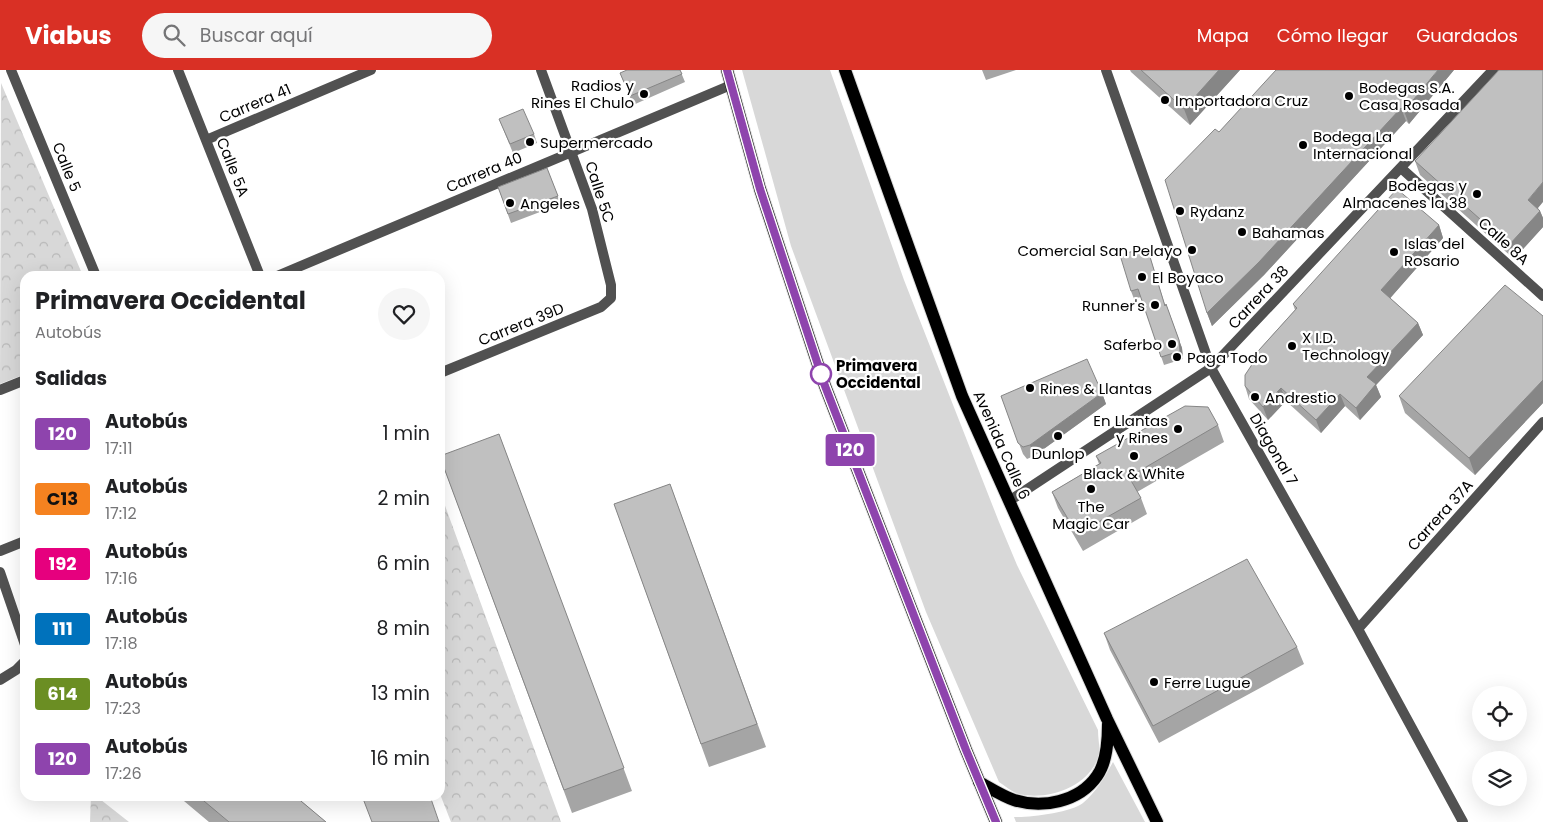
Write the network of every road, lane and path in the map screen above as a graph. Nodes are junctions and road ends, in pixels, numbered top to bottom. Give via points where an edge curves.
1 (11, 70) edge
2 (178, 70) edge
3 (371, 70) edge
4 (541, 70) edge
5 (727, 70) edge
6 (845, 70) edge
7 (1106, 70) edge
8 (1493, 70) edge
9 (731, 85) junction
10 (206, 140) junction
11 (571, 152) junction
12 (1401, 168) junction
13 (94, 271) edge
14 (258, 271) edge
15 (289, 271) edge
16 (1543, 296) edge
17 (611, 298) joint
18 (1211, 368) junction
19 (445, 371) edge
20 (20, 382) edge
21 (0, 390) edge
22 (1543, 422) edge
23 (1009, 501) junction
24 (20, 543) edge
25 (0, 551) edge
26 (0, 572) edge
27 (1358, 628) junction
28 (20, 629) edge
29 (20, 666) edge
30 (0, 680) edge
31 (1108, 719) junction
32 (980, 782) junction
33 (996, 822) edge
34 (1157, 822) edge
35 (1464, 822) edge

1 - 13 street, Calle 5
2 - 10 street, Calle 5A
3 - 10 street, Carrera 41
4 - 11 street, Calle 5C
5 - 9 main road
6 - 23 main road, Avenida Calle 6 via 962,396
7 - 18 street, Diagonal 7
8 - 12 street, Carrera 38
9 - 11 street, Carrera 40
9 - 32 main road via 763,199 825,386
10 - 14 street, Calle 5A
11 - 15 street, Carrera 40
11 - 17 street, Calle 5C via 592,209 611,285
12 - 16 street, Calle 8A
12 - 18 street, Carrera 38
17 - 19 street, Carrera 39D via 601,307
18 - 23 street, Carrera 38
18 - 27 street, Diagonal 7
20 - 21 street
22 - 27 street, Carrera 37A
23 - 31 main road, Avenida Calle 6
24 - 25 street
26 - 28 street
27 - 35 street, Diagonal 7
29 - 30 street
31 - 32 main road via 1106,753 1098,776 1084,790 1067,799 1028,804 1012,800
31 - 34 main road, Avenida Calle 6
32 - 33 main road

